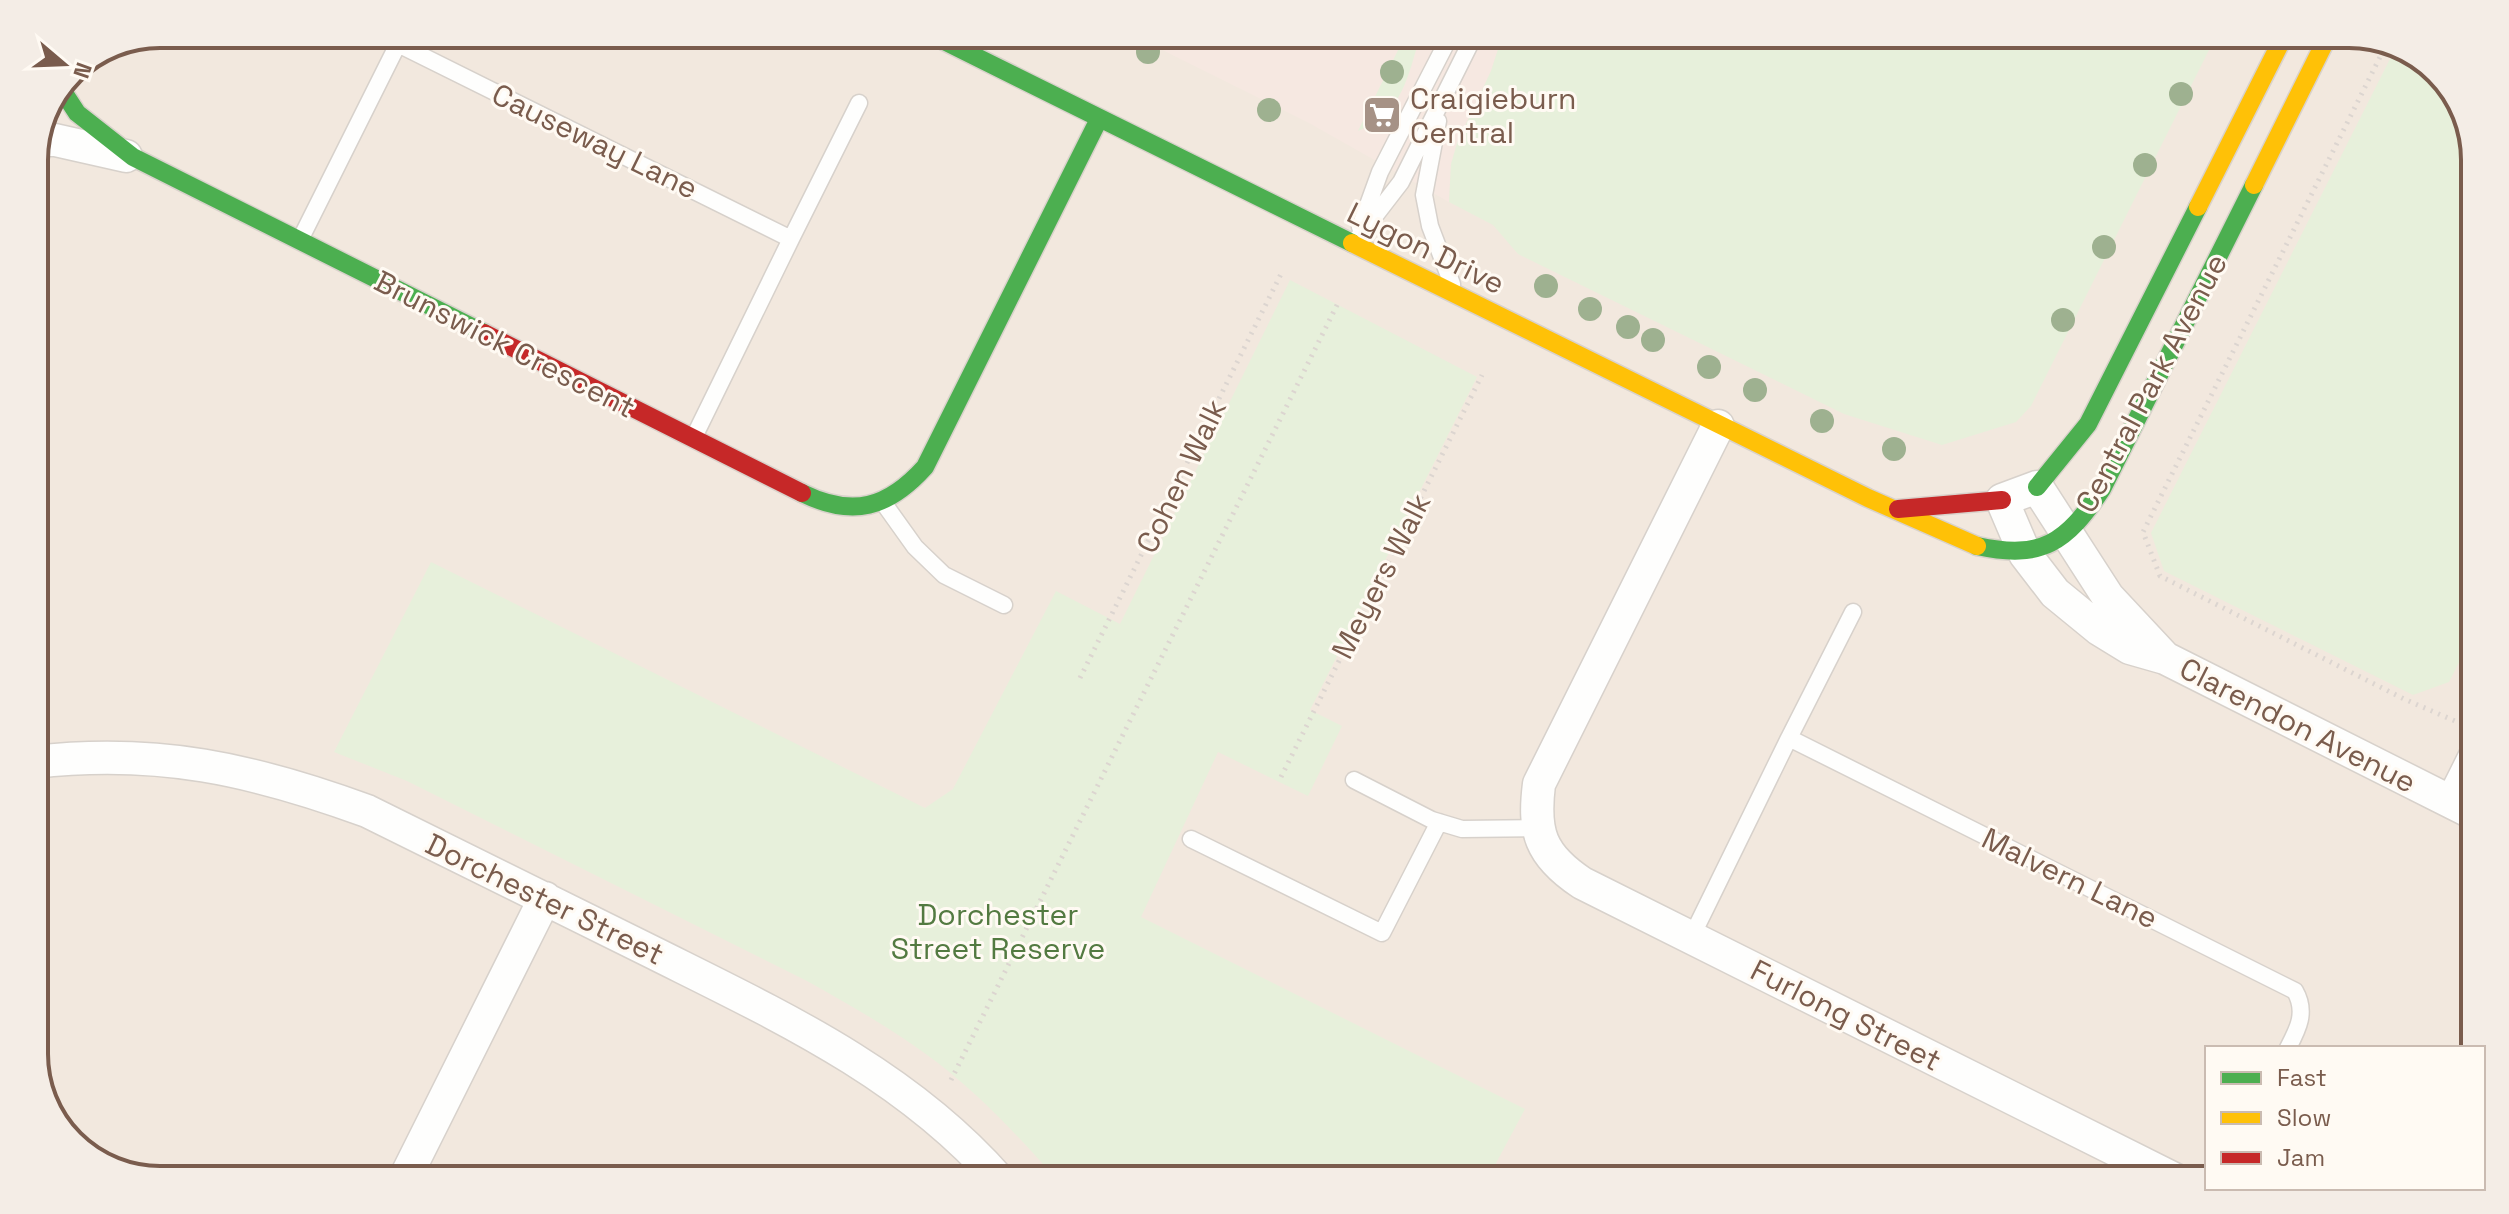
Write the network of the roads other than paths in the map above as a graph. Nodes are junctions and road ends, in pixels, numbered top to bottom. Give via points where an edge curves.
1 (396, 48) edge
2 (418, 48) edge
3 (958, 48) edge
4 (1442, 48) edge
5 (1468, 48) edge
6 (2278, 48) edge
7 (2322, 48) edge
8 (1444, 96) junction
9 (859, 103) dead end
10 (71, 104) edge
11 (1099, 119) junction
12 (50, 140) edge
13 (133, 157) junction
14 (791, 239) junction
15 (299, 241) junction
16 (1354, 244) junction
17 (1457, 294) junction
18 (1718, 426) junction
19 (693, 438) junction
20 (2037, 487) junction
21 (2002, 500) junction
22 (883, 502) junction
23 (1898, 509) junction
24 (2067, 533) junction
25 (2025, 554) junction
26 (1004, 605) dead end
27 (1853, 612) dead end
28 (2165, 658) junction
29 (1789, 738) junction
30 (48, 761) edge
31 (1354, 780) dead end
32 (2461, 807) edge
33 (1439, 822) junction
34 (1537, 828) junction
35 (1191, 839) dead end
36 (545, 898) junction
37 (1691, 938) junction
38 (2289, 1046) edge
39 (411, 1166) edge
40 (986, 1166) edge
41 (2148, 1166) edge

1 - 15 lane, Causeway Lane
2 - 14 lane, Causeway Lane
3 - 11 street, Lygon Drive
4 - 16 lane via 1380,172
5 - 8 lane
6 - 20 street, Central Park Avenue via 2088,424
7 - 24 street, Central Park Avenue via 2102,489
8 - 16 lane via 1401,182
8 - 17 lane via 1424,195 1430,226
9 - 14 lane
10 - 13 street, Brunswick Crescent
11 - 16 street, Lygon Drive
11 - 22 street, Brunswick Crescent via 925,467 909,487
12 - 13 street, Brunswick Crescent
13 - 15 street, Brunswick Crescent
14 - 19 lane
15 - 19 street, Brunswick Crescent
16 - 17 street, Lygon Drive
17 - 18 street, Lygon Drive
18 - 23 street, Lygon Drive
18 - 34 street via 1547,765 1539,784
19 - 22 street, Brunswick Crescent via 828,504 863,508
20 - 21 street, Central Park Avenue
20 - 24 street, Clarendon Avenue
21 - 23 street, Central Park Avenue
21 - 25 street, Clarendon Avenue
22 - 26 lane via 915,547 944,575
23 - 25 street via 1981,549
24 - 25 street, Central Park Avenue
24 - 28 street, Clarendon Avenue via 2108,597
25 - 28 street, Clarendon Avenue via 2055,593 2099,629 2130,648
27 - 29 lane
28 - 32 street, Clarendon Avenue
29 - 37 lane
29 - 38 lane, Malvern Lane via 2295,991 2302,1011
30 - 36 street, Dorchester Street via 122,756 174,760 304,788 367,811
31 - 33 lane
33 - 34 lane via 1462,829
33 - 35 lane via 1382,933
34 - 37 street, Furlong Street via 1566,872
36 - 39 street
36 - 40 street, Dorchester Street via 791,1021 864,1064 931,1113
37 - 41 street, Furlong Street

